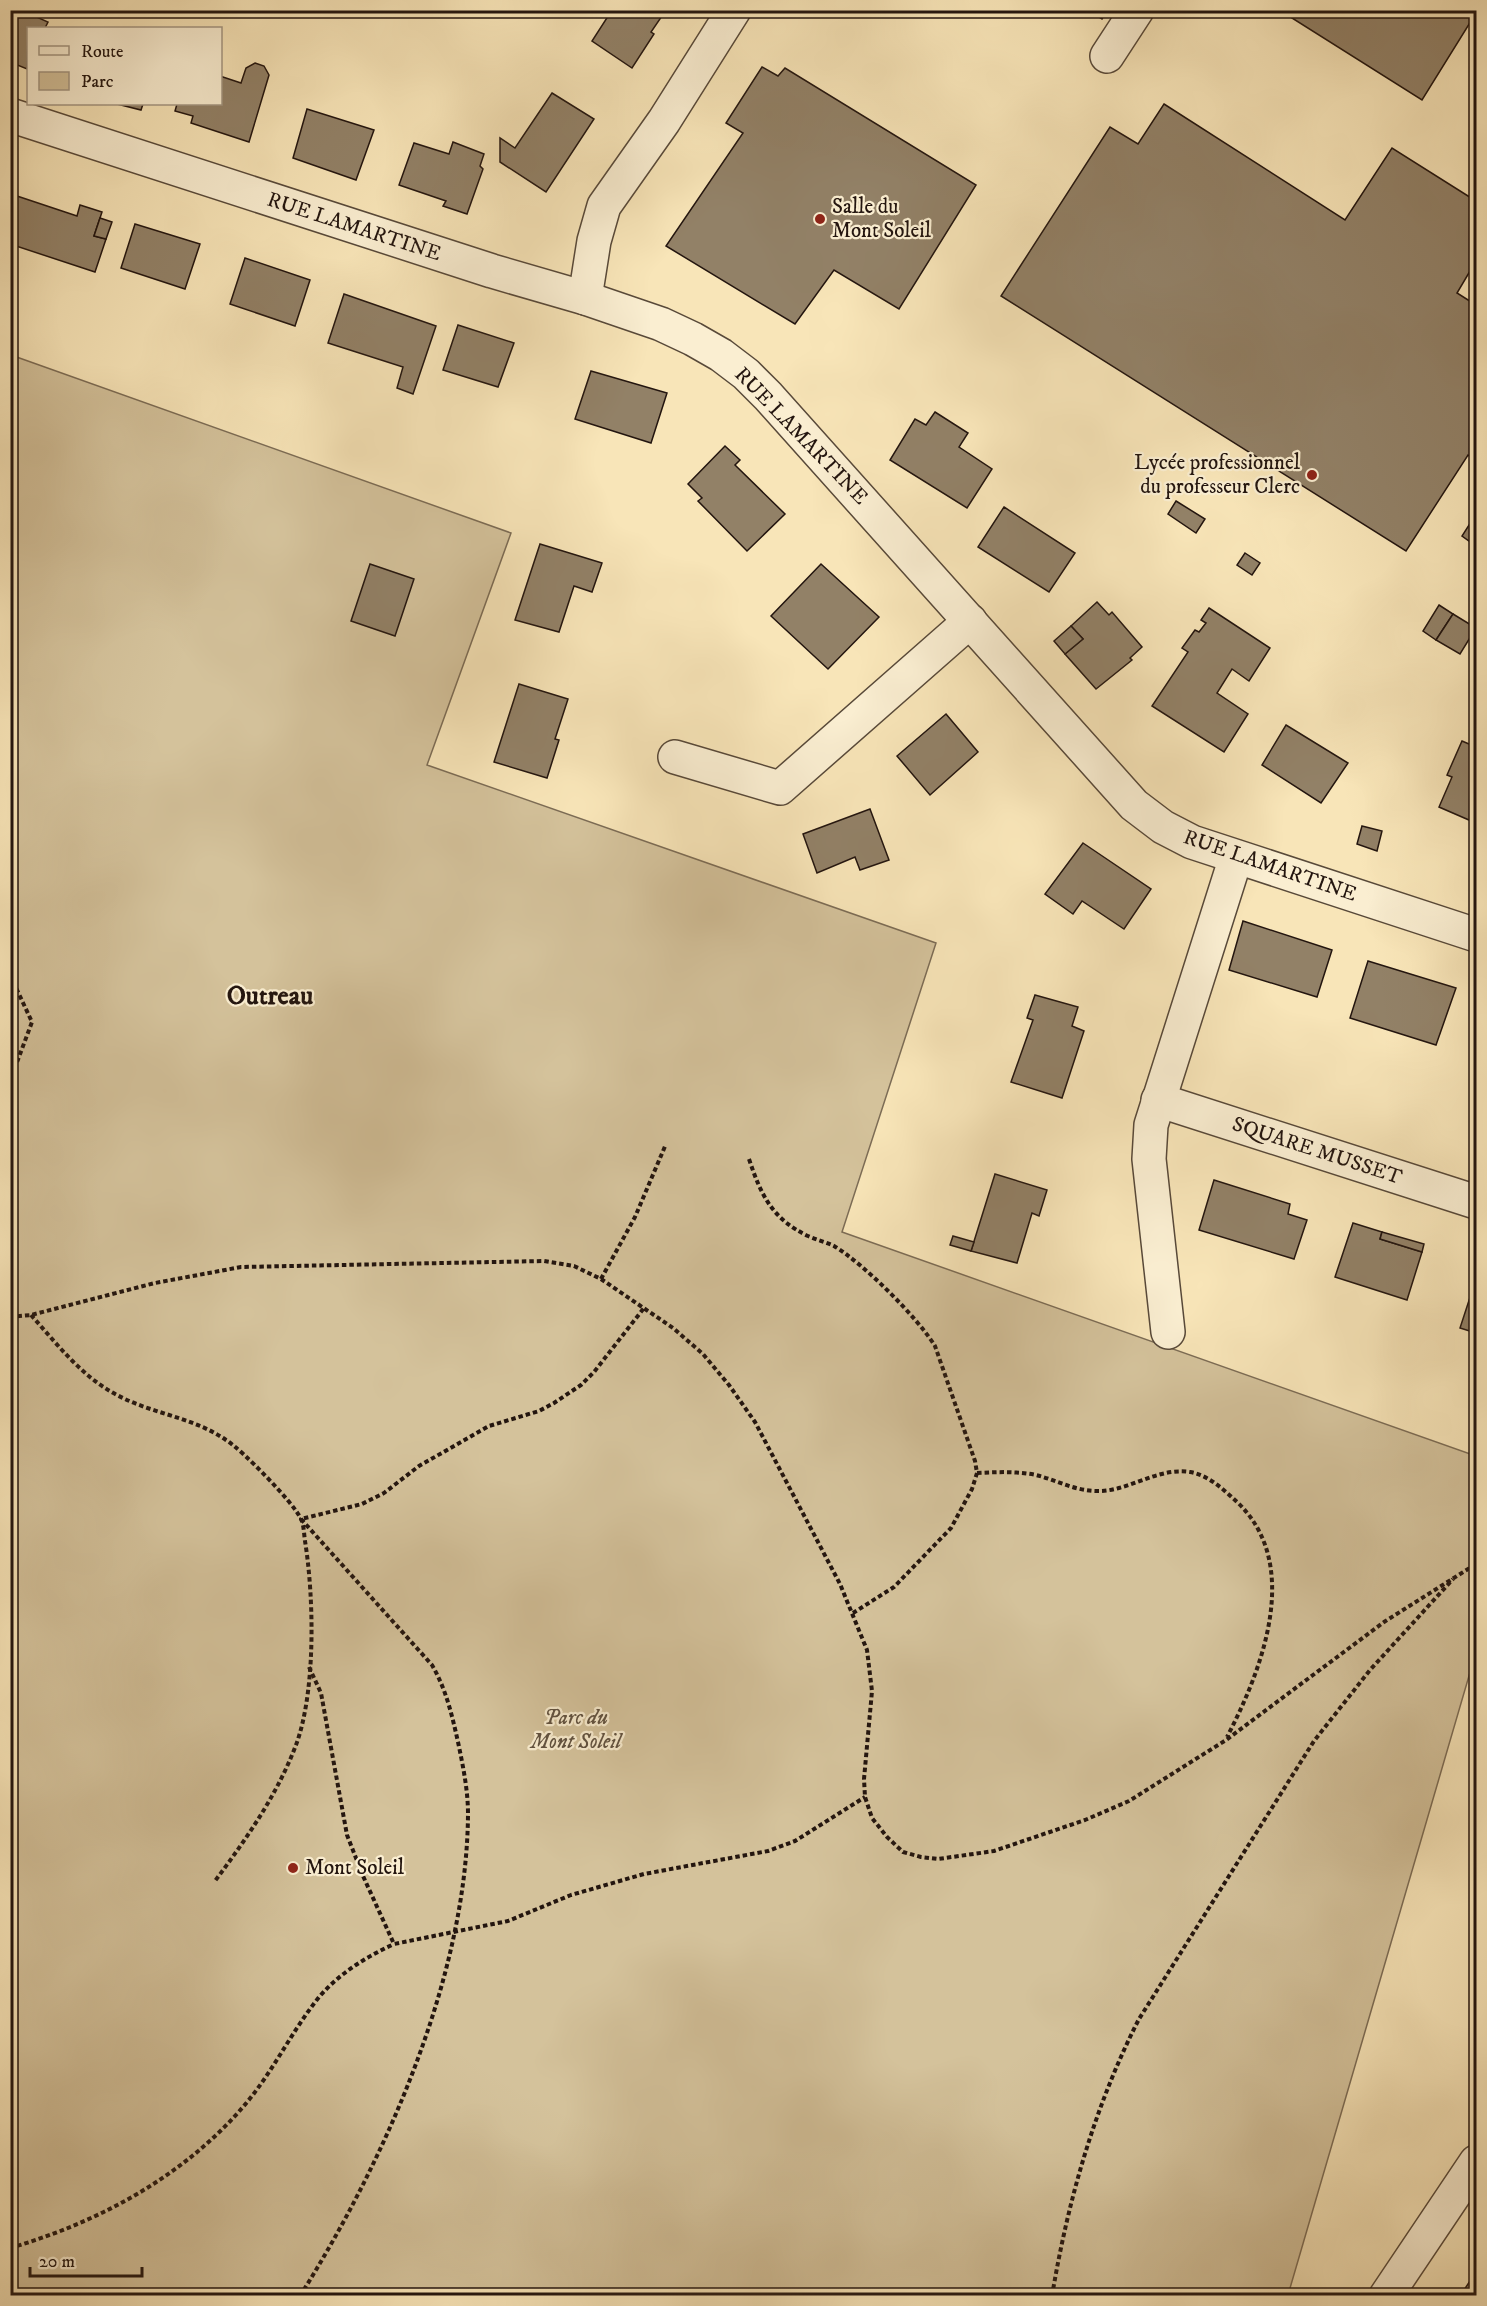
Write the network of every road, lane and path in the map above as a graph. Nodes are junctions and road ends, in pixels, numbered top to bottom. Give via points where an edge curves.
1 (734, 10) edge
2 (1137, 10) edge
3 (1107, 56) dead end
4 (10, 115) edge
5 (585, 298) junction
6 (970, 621) junction
7 (675, 757) dead end
8 (1236, 857) junction
9 (1476, 935) edge
10 (10, 975) edge
11 (10, 1081) edge
12 (1158, 1100) junction
13 (666, 1144) dead end
14 (748, 1159) dead end
15 (1476, 1202) edge
16 (601, 1279) junction
17 (644, 1308) junction
18 (31, 1315) junction
19 (10, 1317) edge
20 (1168, 1332) dead end
21 (977, 1473) junction
22 (301, 1519) junction
23 (1476, 1564) edge
24 (1457, 1575) junction
25 (853, 1613) junction
26 (309, 1667) junction
27 (1226, 1740) junction
28 (865, 1797) junction
29 (215, 1881) dead end
30 (455, 1932) junction
31 (394, 1944) junction
32 (1476, 2162) edge
33 (10, 2248) edge
34 (300, 2295) edge
35 (1052, 2295) edge
36 (1386, 2295) edge

1 - 5 street via 664,121 604,206
2 - 3 street
4 - 5 street, RUE LAMARTINE
5 - 6 street, RUE LAMARTINE via 693,339 746,374
6 - 7 street via 780,788
6 - 8 street, RUE LAMARTINE via 1134,805 1176,834
8 - 9 street, RUE LAMARTINE
8 - 12 street
10 - 11 path via 32,1022
12 - 15 street, SQUARE MUSSET
12 - 20 street via 1151,1125 1149,1159
13 - 16 path via 635,1217
14 - 21 path via 764,1199 778,1217 850,1258 928,1334 936,1346
16 - 17 path
16 - 18 path via 574,1266 544,1261 241,1267 155,1283
17 - 22 path via 594,1372 554,1403 489,1426 362,1504
17 - 25 path via 703,1354 755,1422
18 - 19 path
18 - 22 path via 95,1382 118,1396 195,1424 226,1440 250,1460
21 - 25 path via 951,1528 894,1587
21 - 27 path via 1024,1473 1096,1491 1160,1475 1191,1472 1211,1481 1252,1517 1263,1539 1273,1583 1273,1603 1262,1652 1244,1704
22 - 26 path via 308,1560
22 - 30 path via 432,1665 441,1681 464,1771 468,1813
23 - 24 path
24 - 27 path via 1384,1622
24 - 35 path via 1370,1670 1314,1742 1139,2019 1120,2055 1092,2128
25 - 28 path via 871,1670
26 - 29 path via 297,1742 279,1787
26 - 31 path via 321,1693 347,1835
27 - 28 path via 1129,1801 994,1851 956,1857 938,1859 903,1852 872,1818
28 - 30 path via 795,1841 768,1851 644,1874 571,1895 508,1921
30 - 31 path
30 - 34 path via 431,2020 388,2130 331,2247
31 - 33 path via 358,1963 322,1995 246,2103 164,2177 69,2228
32 - 36 street

